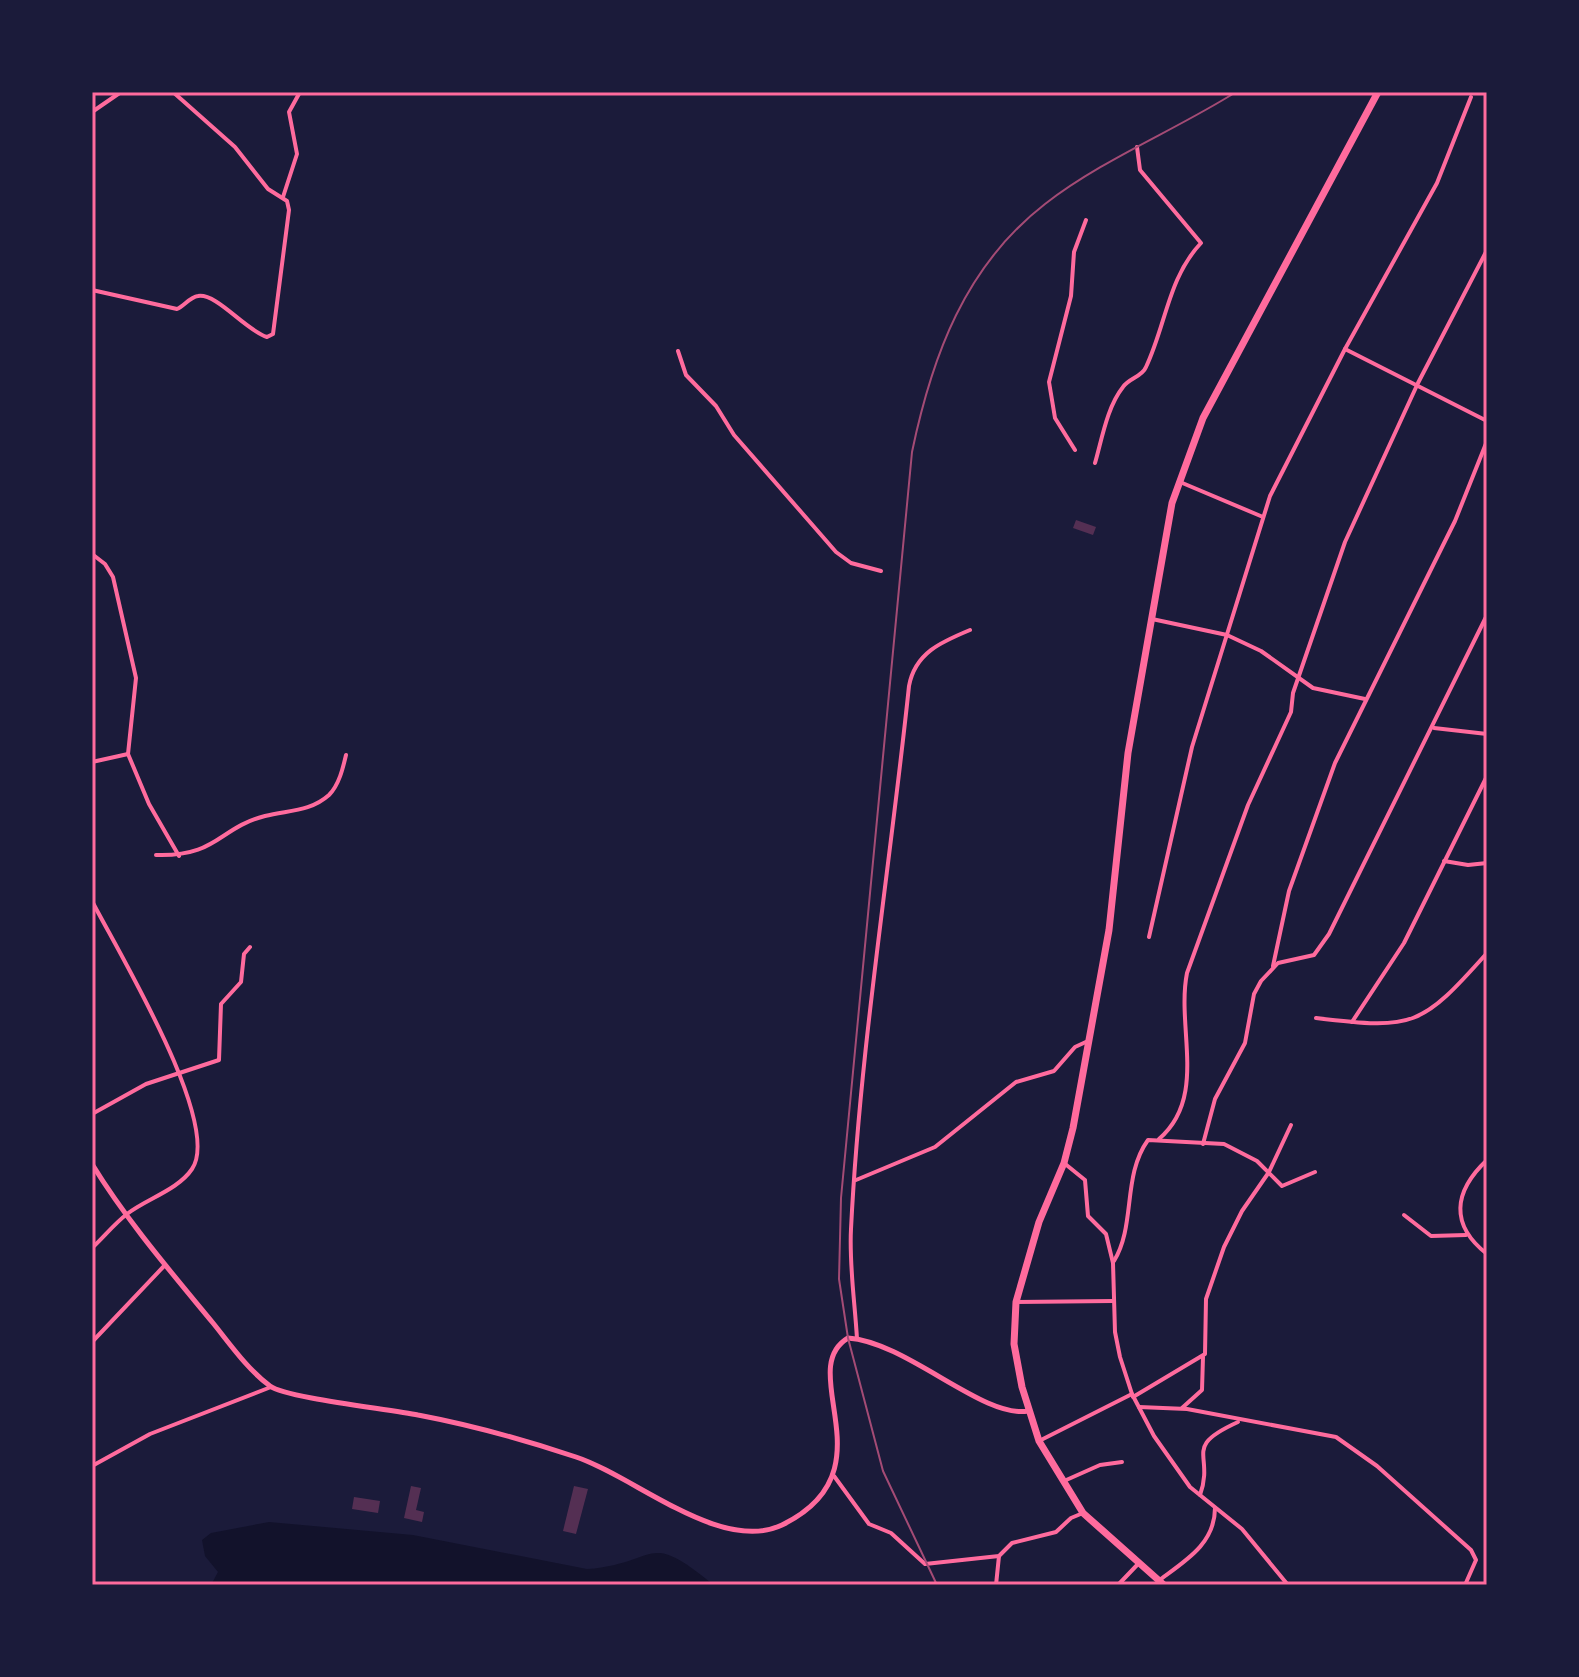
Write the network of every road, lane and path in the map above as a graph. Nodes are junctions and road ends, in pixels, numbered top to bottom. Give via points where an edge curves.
1 (121, 92) edge
2 (173, 92) edge
3 (300, 92) edge
4 (1378, 92) edge
5 (1471, 97) dead end
6 (92, 112) edge
7 (1137, 147) dead end
8 (283, 197) junction
9 (1086, 220) dead end
10 (1487, 250) edge
11 (92, 290) edge
12 (1345, 349) junction
13 (678, 351) dead end
14 (1418, 383) junction
15 (1487, 421) edge
16 (1487, 441) edge
17 (1075, 450) dead end
18 (1095, 463) dead end
19 (1179, 481) junction
20 (1263, 517) junction
21 (92, 554) edge
22 (881, 571) dead end
23 (1487, 615) edge
24 (1150, 619) junction
25 (970, 630) dead end
26 (1227, 635) junction
27 (1299, 676) junction
28 (1366, 699) junction
29 (1433, 728) junction
30 (1487, 734) edge
31 (128, 754) junction
32 (346, 755) dead end
33 (92, 762) edge
34 (1487, 776) edge
35 (156, 855) dead end
36 (179, 856) junction
37 (1444, 861) junction
38 (1487, 863) edge
39 (92, 901) edge
40 (1149, 937) dead end
41 (250, 947) dead end
42 (1487, 953) edge
43 (1273, 966) junction
44 (1316, 1018) dead end
45 (1352, 1022) junction
46 (1090, 1040) junction
47 (180, 1071) junction
48 (92, 1114) edge
49 (1291, 1125) dead end
50 (1159, 1139) junction
51 (1203, 1144) junction
52 (1487, 1160) edge
53 (1064, 1163) junction
54 (92, 1164) edge
55 (1269, 1172) junction
56 (1315, 1172) dead end
57 (856, 1180) junction
58 (126, 1215) junction
59 (1404, 1215) dead end
60 (1466, 1235) junction
61 (92, 1248) edge
62 (1487, 1254) edge
63 (1113, 1263) junction
64 (165, 1264) junction
65 (1113, 1301) junction
66 (1016, 1302) junction
67 (857, 1339) junction
68 (92, 1342) edge
69 (1203, 1357) junction
70 (271, 1387) junction
71 (1132, 1396) junction
72 (1139, 1407) junction
73 (1181, 1409) junction
74 (1028, 1411) junction
75 (1242, 1420) junction
76 (1039, 1441) junction
77 (1122, 1462) dead end
78 (92, 1466) edge
79 (834, 1476) junction
80 (1062, 1482) junction
81 (1200, 1495) junction
82 (1215, 1508) junction
83 (1083, 1513) junction
84 (999, 1556) junction
85 (1138, 1564) junction
86 (1161, 1583) edge
87 (996, 1585) edge
88 (1118, 1585) edge
89 (1288, 1585) edge
90 (1465, 1585) edge

1 - 6 street
2 - 8 street via 235,147 268,189
3 - 8 street via 289,112 297,154
4 - 19 main road via 1203,418
5 - 12 street via 1437,183
7 - 18 street via 1140,170 1201,243 1166,303 1145,370 1122,388 1107,419
8 - 11 street via 289,210 271,336 248,329 231,310 203,296 177,309
9 - 17 street via 1074,252 1071,296 1049,382 1055,418
10 - 14 street
12 - 14 street
12 - 20 street via 1281,470
13 - 22 street via 686,375 836,552 851,563
14 - 15 street
14 - 27 street via 1345,542
16 - 28 street via 1455,521
19 - 20 street
19 - 24 main road
20 - 26 street
21 - 31 street via 113,577 136,678
23 - 29 street
24 - 26 street
24 - 46 main road
25 - 57 street via 934,646 911,674 885,870
26 - 27 street
26 - 40 street via 1192,747
27 - 28 street via 1324,692
27 - 50 street via 1291,712 1248,805 1187,973 1188,1067 1181,1110 1174,1126
28 - 43 street via 1335,763 1296,869
29 - 30 street
29 - 43 street via 1316,954
31 - 33 street
31 - 36 street
32 - 36 street via 336,784 320,802 264,816 211,846
34 - 37 street
35 - 36 street
37 - 38 street
37 - 45 street via 1404,943
39 - 47 street
41 - 47 street via 244,954 241,982 221,1004 219,1060
42 - 45 street via 1427,1013 1395,1024
43 - 51 street via 1254,994 1245,1043 1215,1099
44 - 45 street
46 - 53 main road
46 - 57 street via 1075,1047 1054,1071 1016,1082 935,1147
47 - 48 street
47 - 58 street via 191,1105 197,1159 186,1177
49 - 55 street
50 - 51 street
50 - 63 street via 1148,1140 1141,1152 1130,1184 1124,1238
51 - 55 street via 1235,1148
52 - 60 street via 1473,1173 1461,1202
53 - 63 street via 1085,1180 1088,1216 1106,1234
53 - 66 main road via 1039,1222
54 - 58 street
55 - 56 street via 1282,1186
55 - 69 street via 1224,1247 1206,1299
57 - 67 street via 851,1248
58 - 61 street
58 - 64 street
59 - 60 street via 1431,1236
60 - 62 street
63 - 65 street
64 - 68 street
64 - 70 street
65 - 66 street
65 - 71 street via 1115,1332
66 - 74 main road via 1014,1344
67 - 74 street via 910,1358 1003,1410
67 - 79 street via 843,1341 832,1357 839,1453
69 - 71 street
69 - 73 street via 1202,1390
70 - 78 street via 150,1434
70 - 79 street via 445,1420 564,1453 697,1517 741,1531 768,1531 809,1507
71 - 72 street
71 - 76 street
72 - 73 street
72 - 81 street via 1154,1436
73 - 75 street
74 - 76 main road
75 - 81 street via 1202,1447
75 - 90 street via 1321,1432 1356,1450 1471,1550 1476,1560
76 - 80 main road
77 - 80 street via 1100,1465
79 - 84 street via 869,1524 884,1528 925,1564
80 - 83 main road
81 - 82 street
82 - 86 street via 1212,1533
82 - 89 street via 1242,1529
83 - 84 street via 1056,1532 1012,1543
83 - 85 main road
84 - 87 street
85 - 86 main road
85 - 88 street

